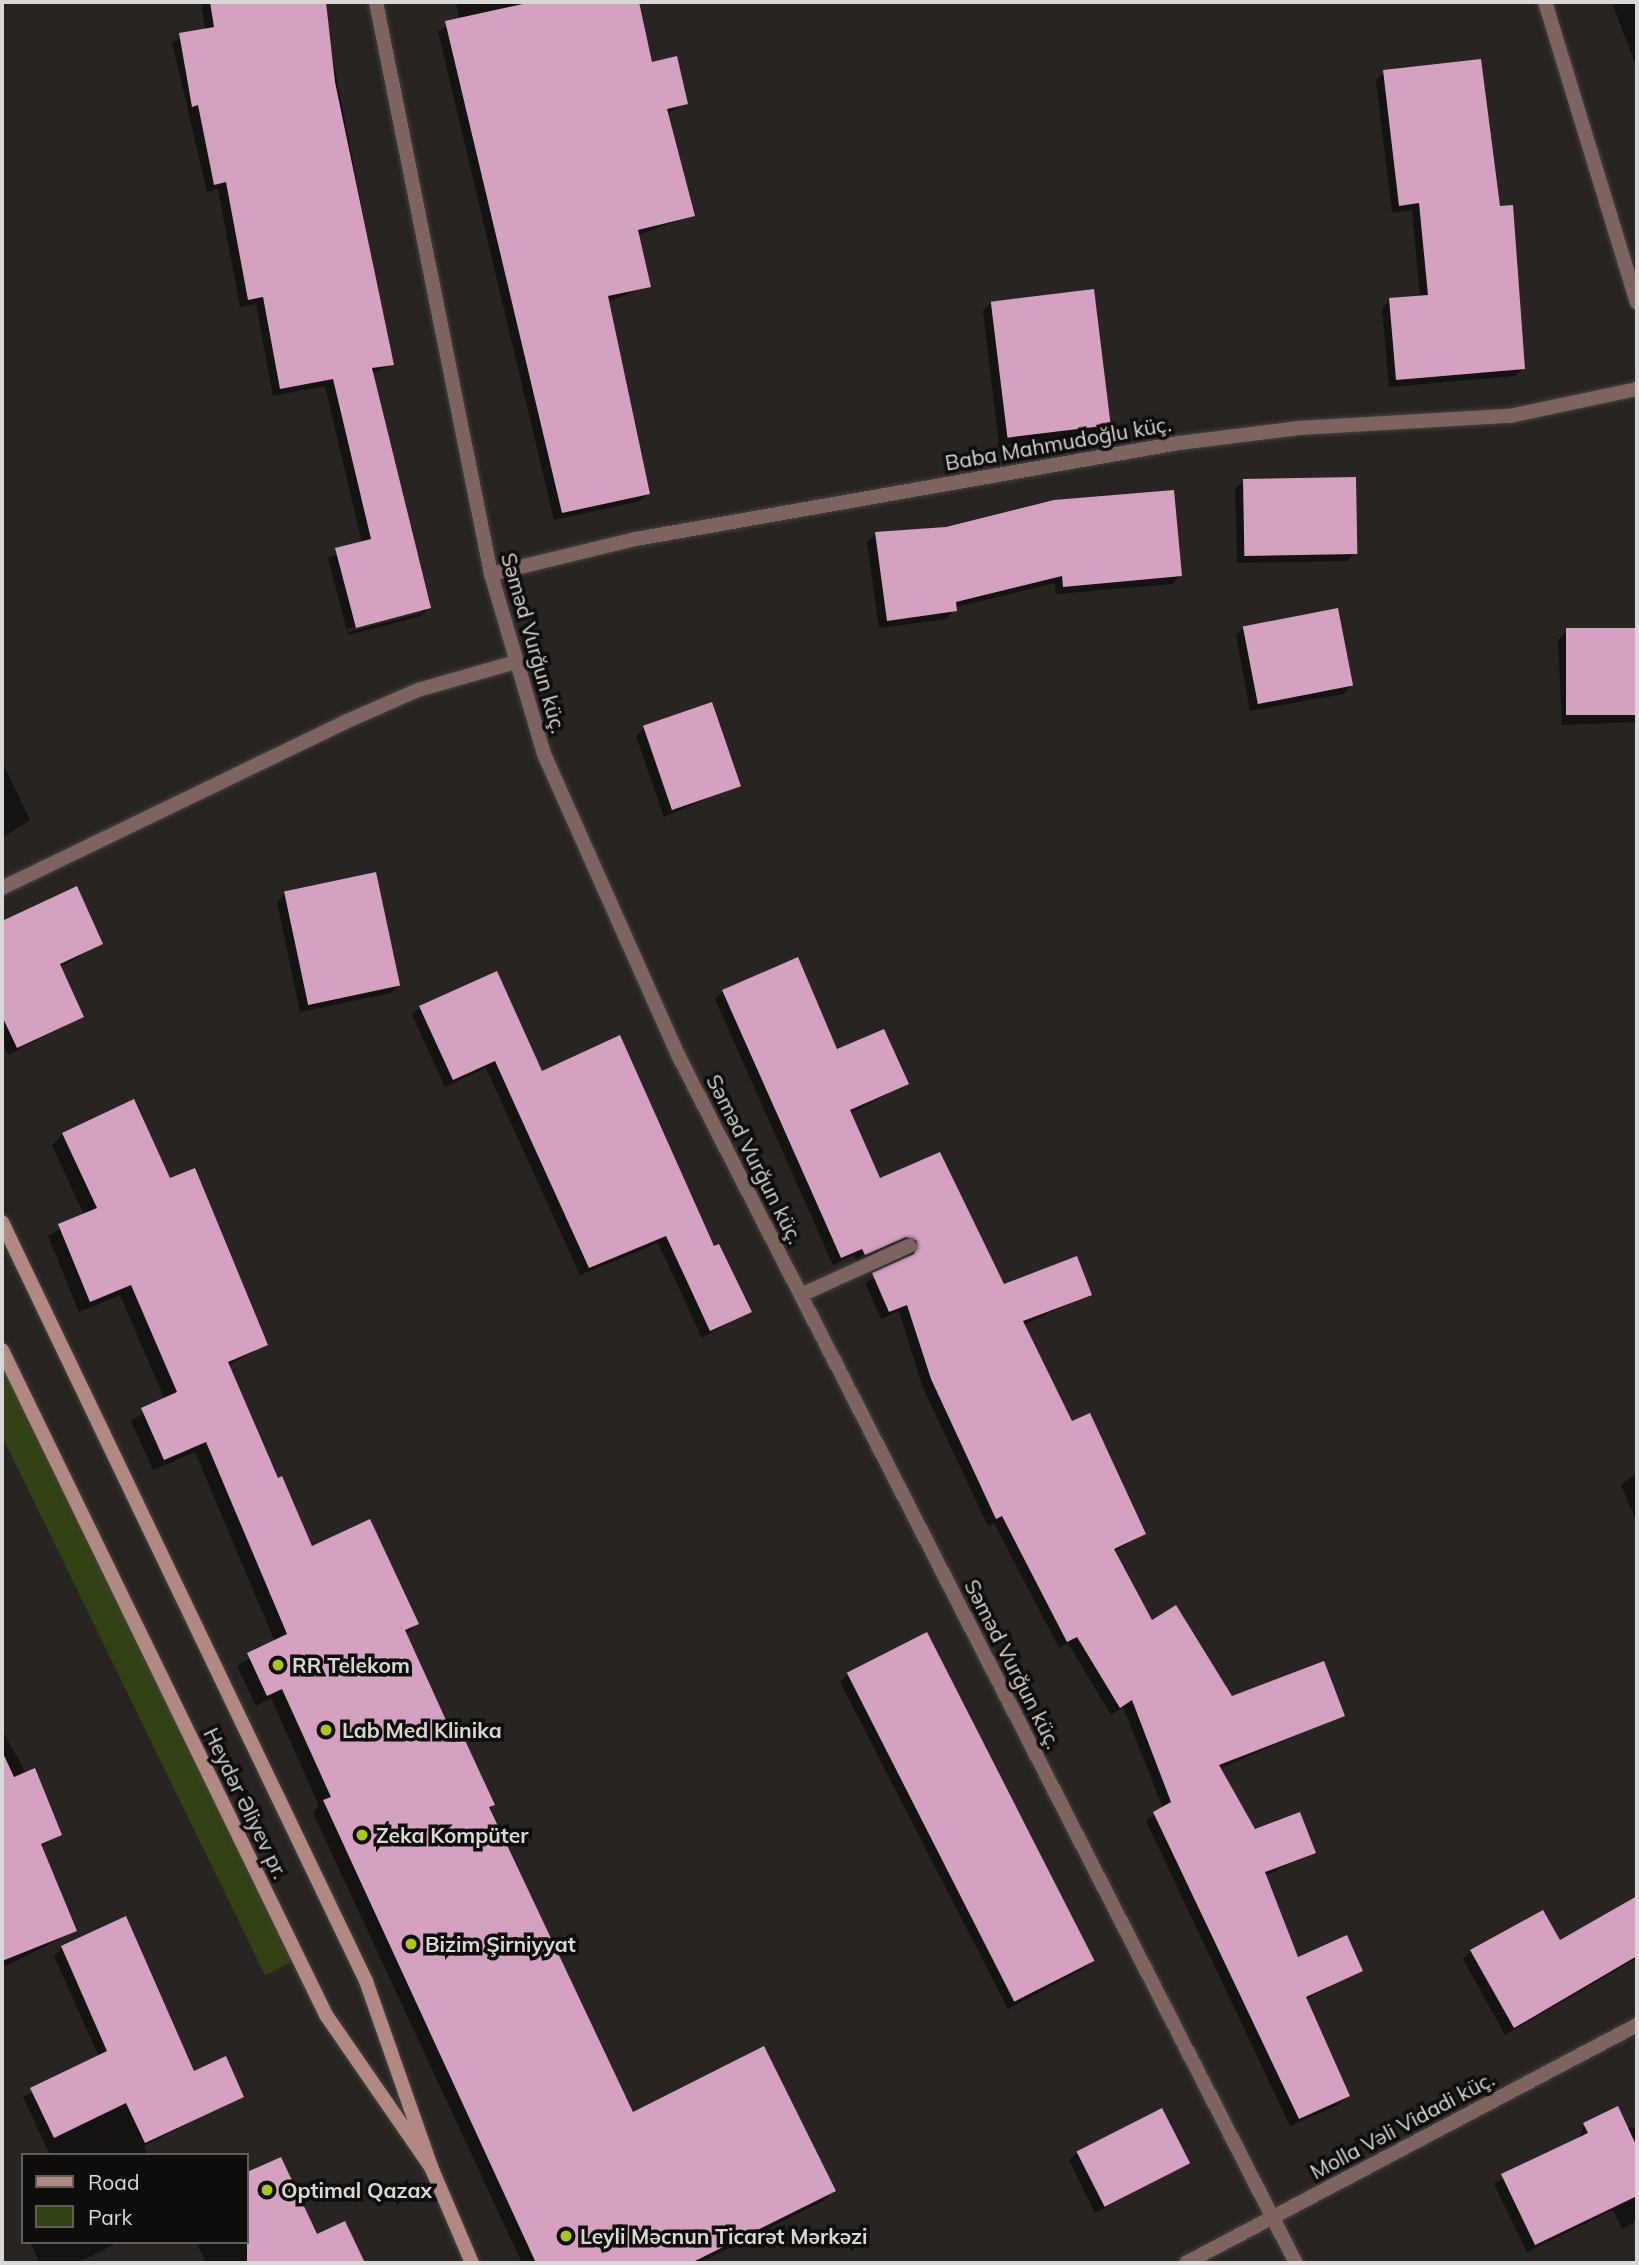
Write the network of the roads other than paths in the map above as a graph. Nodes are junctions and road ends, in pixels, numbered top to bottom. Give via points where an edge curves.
1 (376, 2) edge
2 (1545, 2) edge
3 (1637, 302) edge
4 (1637, 389) edge
5 (491, 573) junction
6 (516, 662) junction
7 (2, 888) edge
8 (2, 1222) edge
9 (909, 1246) dead end
10 (801, 1295) junction
11 (2, 1350) edge
12 (1637, 2025) edge
13 (431, 2167) junction
14 (1272, 2217) junction
15 (472, 2263) edge
16 (1186, 2263) edge
17 (1296, 2263) edge

1 - 5 street, Səməd Vurğun küç.
2 - 3 street
4 - 5 street, Baba Mahmudoğlu küç. via 1510,416 1299,428 1179,443 636,539
5 - 6 street, Səməd Vurğun küç.
6 - 7 street via 418,691 345,722
6 - 10 street, Səməd Vurğun küç. via 580,841 678,1055
8 - 13 main road via 366,1981
9 - 10 street
10 - 14 street, Səməd Vurğun küç.
11 - 13 main road, Heydər Əliyev pr. via 326,2015
12 - 14 street, Molla Vəli Vidadi küç.
13 - 15 main road, Heydər Əliyev pr.
14 - 16 street, Molla Vəli Vidadi küç.
14 - 17 street, Səməd Vurğun küç.

